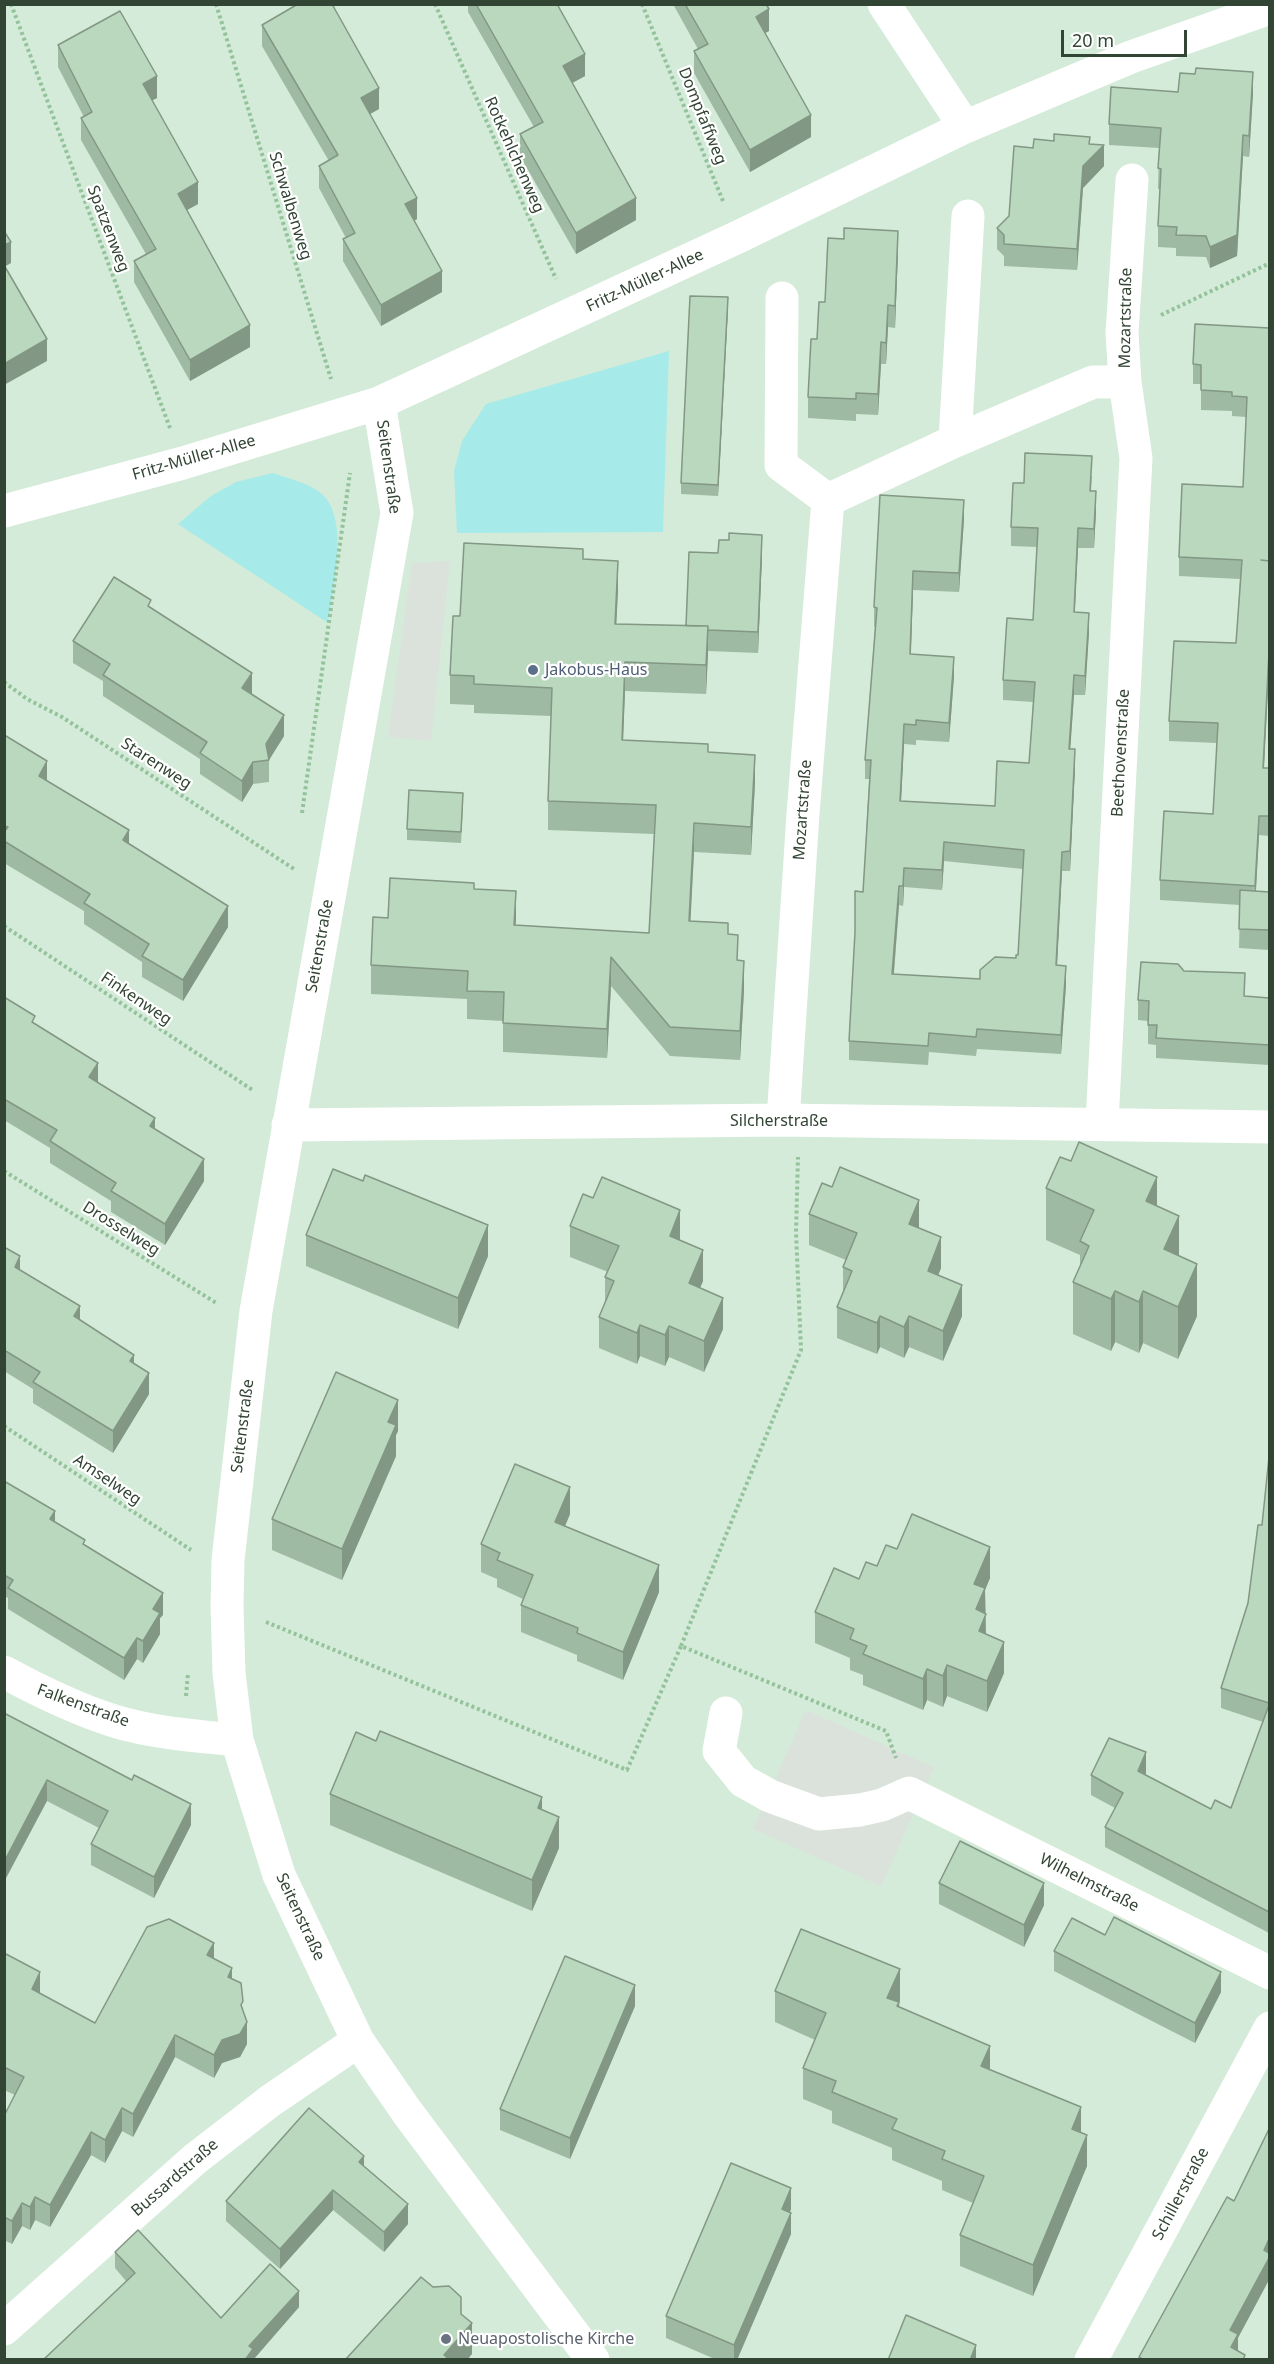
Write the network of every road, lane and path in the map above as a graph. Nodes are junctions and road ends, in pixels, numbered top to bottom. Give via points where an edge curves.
1 (11, 4) edge
2 (216, 4) edge
3 (435, 4) edge
4 (642, 4) edge
5 (884, 4) edge
6 (1269, 8) edge
7 (965, 127) junction
8 (1132, 180) dead end
9 (968, 216) dead end
10 (738, 237) junction
11 (1269, 263) edge
12 (782, 298) dead end
13 (572, 315) junction
14 (1122, 333) junction
15 (1125, 382) junction
16 (379, 403) junction
17 (342, 414) junction
18 (955, 441) junction
19 (183, 462) junction
20 (828, 500) junction
21 (4, 511) edge
22 (4, 682) edge
23 (294, 869) dead end
24 (4, 926) edge
25 (254, 1092) dead end
26 (791, 1121) junction
27 (1102, 1123) junction
28 (288, 1125) junction
29 (1269, 1127) edge
30 (4, 1172) edge
31 (224, 1307) dead end
32 (4, 1426) edge
33 (196, 1554) dead end
34 (226, 1606) junction
35 (681, 1646) junction
36 (4, 1672) edge
37 (726, 1713) dead end
38 (886, 1731) dead end
39 (237, 1740) junction
40 (1269, 1973) edge
41 (1269, 2028) edge
42 (358, 2041) junction
43 (4, 2330) edge
44 (593, 2360) edge
45 (1092, 2360) edge

1 - 19 path, Spatzenweg
2 - 17 path, Schwalbenweg
3 - 13 path, Rotkehlchenweg
4 - 10 path, Dompfaffweg
5 - 7 street
6 - 7 street, Fritz-Müller-Allee via 1131,57
7 - 10 street, Fritz-Müller-Allee
8 - 14 street, Mozartstraße
9 - 18 street
10 - 13 street, Fritz-Müller-Allee
11 - 14 path
12 - 20 street via 781,465
13 - 16 street, Fritz-Müller-Allee
14 - 15 street, Mozartstraße
15 - 18 street, Mozartstraße via 1093,382
15 - 27 street, Beethovenstraße via 1136,458
16 - 17 street, Fritz-Müller-Allee
16 - 28 street, Seitenstraße via 397,513
17 - 19 street, Fritz-Müller-Allee
18 - 20 street, Mozartstraße
19 - 21 street, Fritz-Müller-Allee
20 - 26 street, Mozartstraße via 802,814
22 - 23 path, Starenweg
24 - 25 path, Finkenweg
26 - 27 street, Silcherstraße
26 - 28 street, Silcherstraße
26 - 35 path via 801,1350
27 - 29 street, Silcherstraße
28 - 34 street, Seitenstraße via 256,1311
30 - 31 path, Drosselweg
32 - 33 path, Amselweg
34 - 35 path via 627,1770
34 - 39 street, Seitenstraße
35 - 38 path
36 - 39 street, Falkenstraße via 40,1692 115,1721 183,1735
37 - 40 street, Wilhelmstraße via 719,1752 743,1781 770,1796 819,1814 882,1805 909,1793
39 - 42 street, Seitenstraße via 279,1875
41 - 45 street, Schillerstraße
42 - 43 street, Bussardstraße via 270,2101 195,2159
42 - 44 street, Seitenstraße

